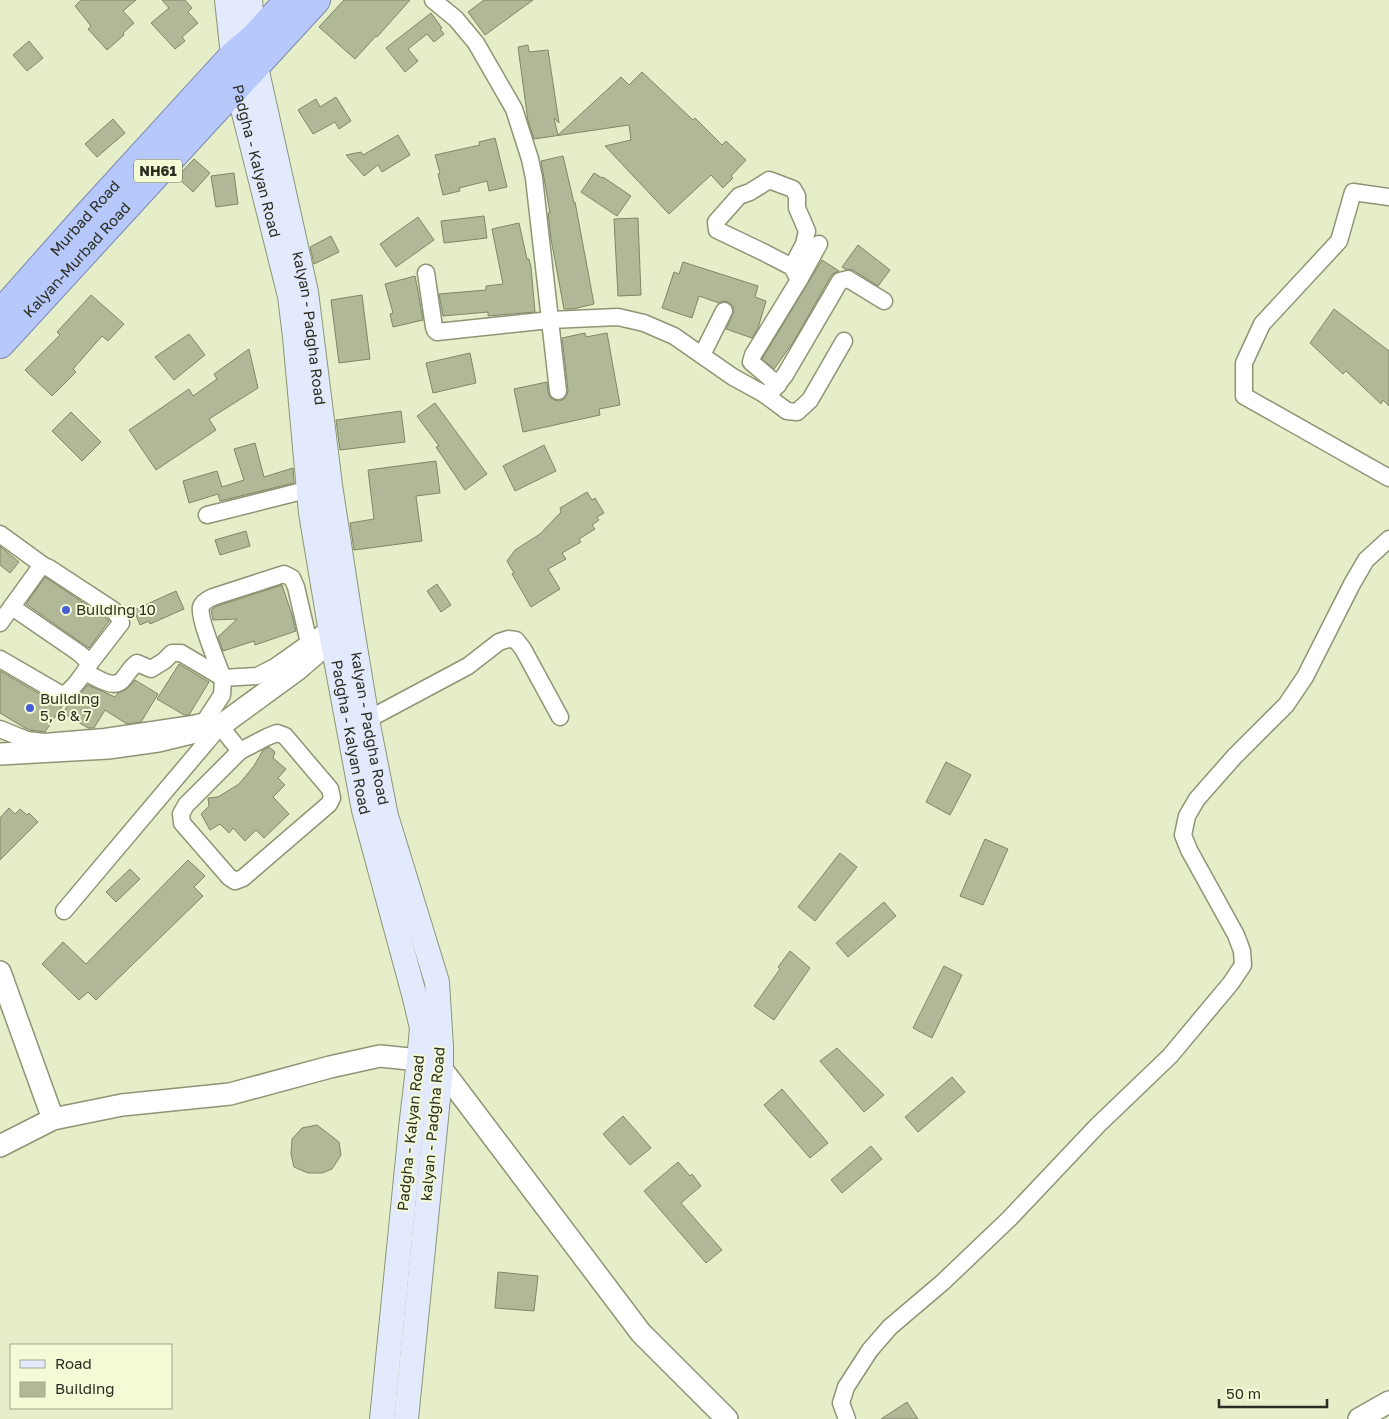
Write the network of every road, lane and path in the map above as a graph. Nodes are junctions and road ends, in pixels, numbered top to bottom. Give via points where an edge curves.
1 (227, 0) edge
2 (250, 0) edge
3 (289, 0) edge
4 (316, 0) edge
5 (433, 0) edge
6 (254, 38) junction
7 (242, 69) junction
8 (1389, 197) edge
9 (819, 244) dead end
10 (426, 272) dead end
11 (795, 273) junction
12 (884, 301) dead end
13 (724, 311) dead end
14 (550, 320) junction
15 (1, 332) edge
16 (844, 342) dead end
17 (702, 356) junction
18 (751, 362) junction
19 (733, 377) junction
20 (778, 385) junction
21 (558, 392) dead end
22 (764, 394) junction
23 (1389, 478) edge
24 (320, 487) junction
25 (207, 514) dead end
26 (0, 534) edge
27 (1389, 538) edge
28 (44, 566) junction
29 (12, 607) junction
30 (0, 623) edge
31 (338, 630) junction
32 (309, 643) junction
33 (0, 659) edge
34 (87, 667) junction
35 (223, 678) junction
36 (560, 717) dead end
37 (367, 720) junction
38 (220, 726) junction
39 (0, 729) edge
40 (240, 751) junction
41 (0, 754) edge
42 (376, 818) junction
43 (64, 911) dead end
44 (0, 972) edge
45 (430, 1064) junction
46 (53, 1119) junction
47 (0, 1146) edge
48 (1389, 1402) edge
49 (382, 1419) edge
50 (406, 1419) edge
51 (727, 1419) edge
52 (846, 1419) edge
53 (1359, 1419) edge

1 - 7 main road
2 - 6 main road
3 - 6 highway, NH61
4 - 7 highway, NH61
5 - 14 street via 456,19 476,43 514,109 534,178
6 - 7 highway, Murbad Road / NH61
7 - 15 highway, Murbad Road / NH61 via 86,217
7 - 24 main road, kalyan - Padgha Road via 298,294
8 - 23 street via 1353,192 1339,240 1262,324 1244,363 1244,396
9 - 11 street
10 - 14 street via 437,332
11 - 11 street via 763,252 717,230 716,222 738,196 769,180 793,190 807,231
11 - 18 street
12 - 20 street via 848,279 840,281
13 - 17 street
14 - 17 street via 618,317 644,323 674,336
14 - 21 street
16 - 22 street via 810,400 797,412 787,411
17 - 19 street
18 - 19 street
18 - 20 street
19 - 22 street
20 - 22 street
24 - 25 street
24 - 31 main road, kalyan - Padgha Road
26 - 28 street
27 - 52 street via 1366,560 1305,677 1286,706 1234,757 1197,799 1188,816 1183,834 1236,935 1243,965 1170,1056 1098,1125 1009,1219 890,1327 846,1386 841,1403
28 - 29 street
28 - 34 street via 114,610 119,617 121,623
29 - 30 street
29 - 34 street via 79,652
31 - 32 street
31 - 37 main road, kalyan - Padgha Road
31 - 38 street via 298,670
31 - 42 main road, Padgha - Kalyan Road
32 - 35 street via 257,676
32 - 35 street via 296,587 292,578 284,574 213,597 201,608 202,619
33 - 34 street via 62,694 70,690
34 - 35 street via 117,685 133,665 137,663 151,669 172,653 181,653
35 - 39 street via 222,695 216,706 205,721 193,724 44,742 27,740
36 - 37 street via 523,649 516,640 508,639 499,642 468,666
37 - 42 main road, kalyan - Padgha Road
38 - 40 street
38 - 41 street via 158,741 108,748
38 - 43 street
40 - 40 street via 186,805 181,814 182,823 235,881 243,878 332,798 330,789 285,736 277,733 267,736
42 - 45 main road, kalyan - Padgha Road via 437,982 441,1046
44 - 46 street
45 - 46 street via 380,1056 230,1094 122,1105
45 - 49 main road, Padgha - Kalyan Road via 411,1128
45 - 50 main road, kalyan - Padgha Road
45 - 51 street via 640,1333
46 - 47 street
48 - 53 street

